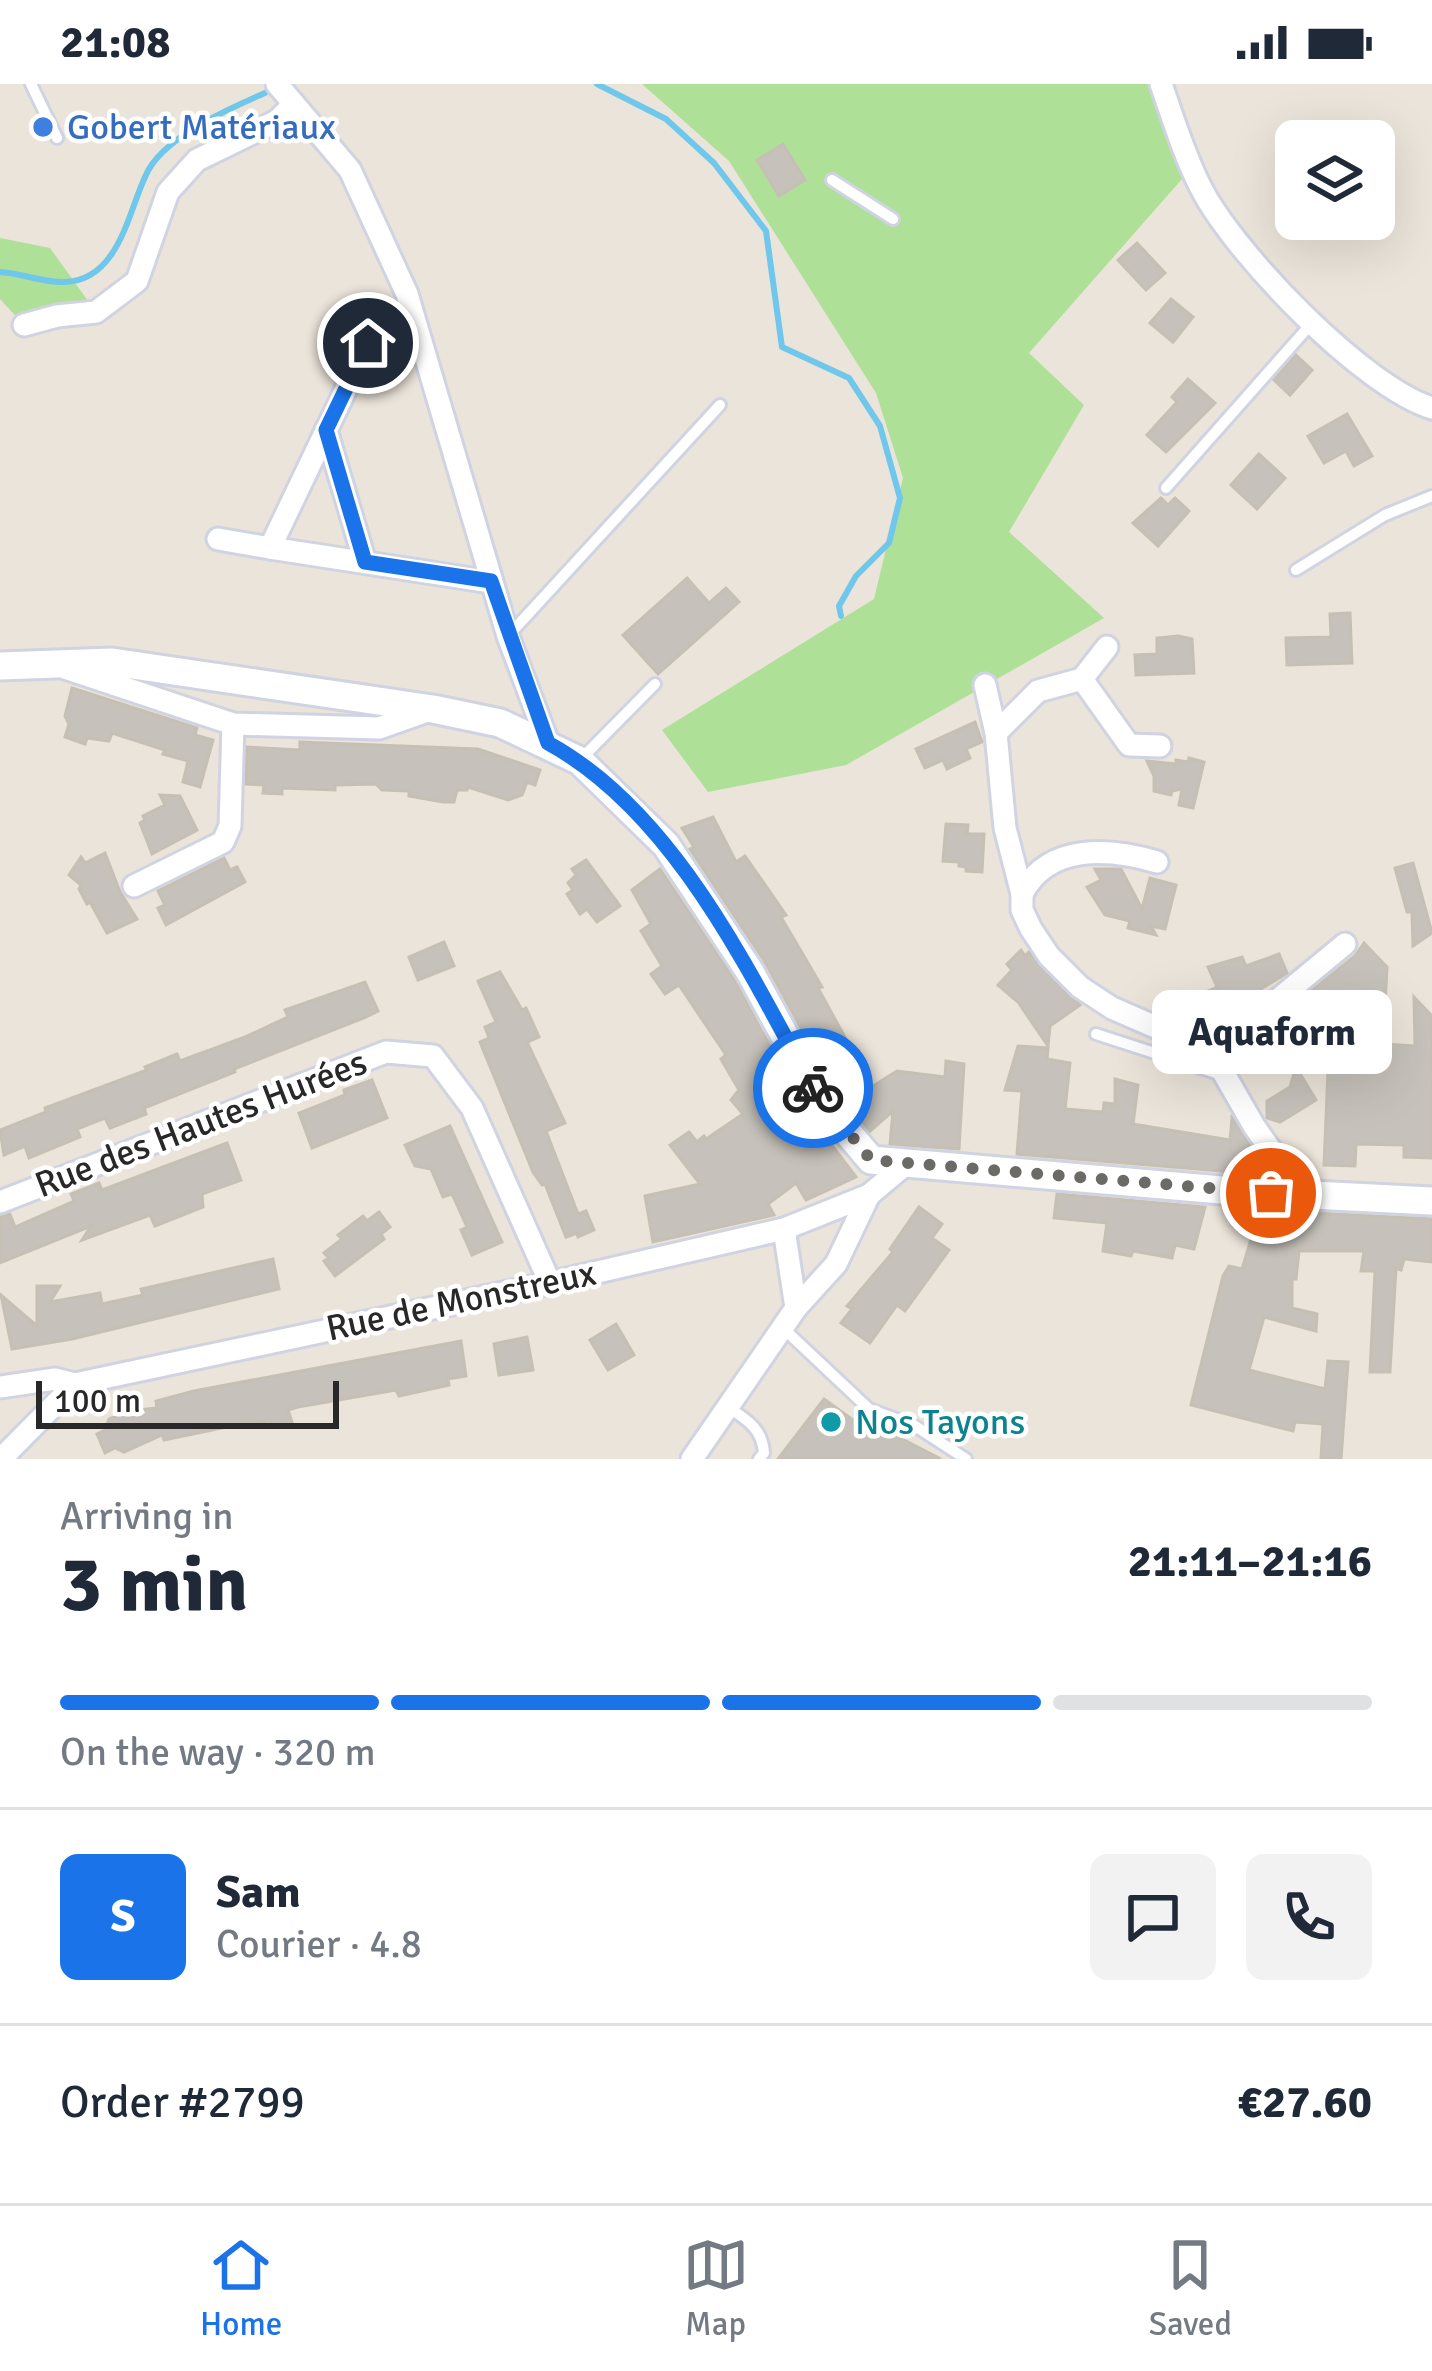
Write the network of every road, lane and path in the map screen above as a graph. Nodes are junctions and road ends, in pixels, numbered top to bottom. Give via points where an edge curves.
1 (31, 84) edge
2 (278, 84) edge
3 (1161, 84) edge
4 (294, 104) junction
5 (57, 138) dead end
6 (832, 180) dead end
7 (893, 219) dead end
8 (1313, 321) junction
9 (24, 325) dead end
10 (368, 343) dead end
11 (719, 405) dead end
12 (1432, 408) edge
13 (326, 430) junction
14 (1166, 488) dead end
15 (1432, 496) edge
16 (218, 539) dead end
17 (269, 548) junction
18 (365, 562) junction
19 (1296, 570) dead end
20 (491, 581) junction
21 (508, 637) junction
22 (1108, 647) dead end
23 (48, 662) junction
24 (0, 666) edge
25 (1082, 679) junction
26 (655, 684) dead end
27 (985, 686) dead end
28 (433, 710) junction
29 (233, 724) junction
30 (996, 733) junction
31 (548, 743) junction
32 (1160, 746) dead end
33 (580, 760) junction
34 (1156, 862) dead end
35 (134, 886) dead end
36 (1022, 894) junction
37 (1345, 944) dead end
38 (1096, 1034) dead end
39 (1211, 1051) junction
40 (1225, 1076) junction
41 (906, 1164) junction
42 (1301, 1193) junction
43 (869, 1195) junction
44 (1432, 1201) edge
45 (0, 1202) edge
46 (784, 1229) junction
47 (550, 1283) junction
48 (796, 1308) junction
49 (784, 1329) junction
50 (75, 1384) junction
51 (0, 1387) edge
52 (728, 1407) junction
53 (1, 1459) edge
54 (692, 1459) edge
55 (759, 1459) edge
56 (966, 1459) edge

1 - 5 lane
2 - 4 street
3 - 8 street via 1202,190 1252,260
4 - 9 street via 277,121 197,160 168,192 137,280 96,312
4 - 20 street via 350,170 407,294
6 - 7 lane
8 - 12 street via 1388,389
8 - 14 lane
10 - 13 street
11 - 21 lane
13 - 17 street
13 - 18 street
15 - 19 lane
16 - 17 street
17 - 18 street
18 - 20 street
20 - 21 street
21 - 31 street
22 - 25 street
23 - 24 street
23 - 28 street via 172,669
23 - 29 street
25 - 30 street via 1038,691
25 - 32 street via 1130,745
26 - 33 lane
27 - 30 street
28 - 29 street via 379,728
28 - 31 street
29 - 35 street via 223,842
30 - 36 street
31 - 33 street
33 - 41 street via 666,845 750,972 818,1097 851,1138 871,1160
34 - 36 street via 1111,851 1074,855 1044,867
36 - 39 street via 1030,928 1080,987
37 - 39 street
38 - 40 lane
39 - 40 street
40 - 42 street
41 - 42 street
41 - 43 street, Rue de Monstreux
42 - 44 street
43 - 46 street, Rue de Monstreux
43 - 48 street via 836,1264
45 - 47 street, Rue des Hautes Hurées via 386,1052 433,1056 472,1108
46 - 47 street, Rue de Monstreux
46 - 48 street
47 - 50 street, Rue de Monstreux
48 - 49 street
49 - 52 street
49 - 56 lane via 869,1409
50 - 51 street, Rue de Monstreux
50 - 53 street
52 - 54 street
52 - 55 lane via 763,1438

